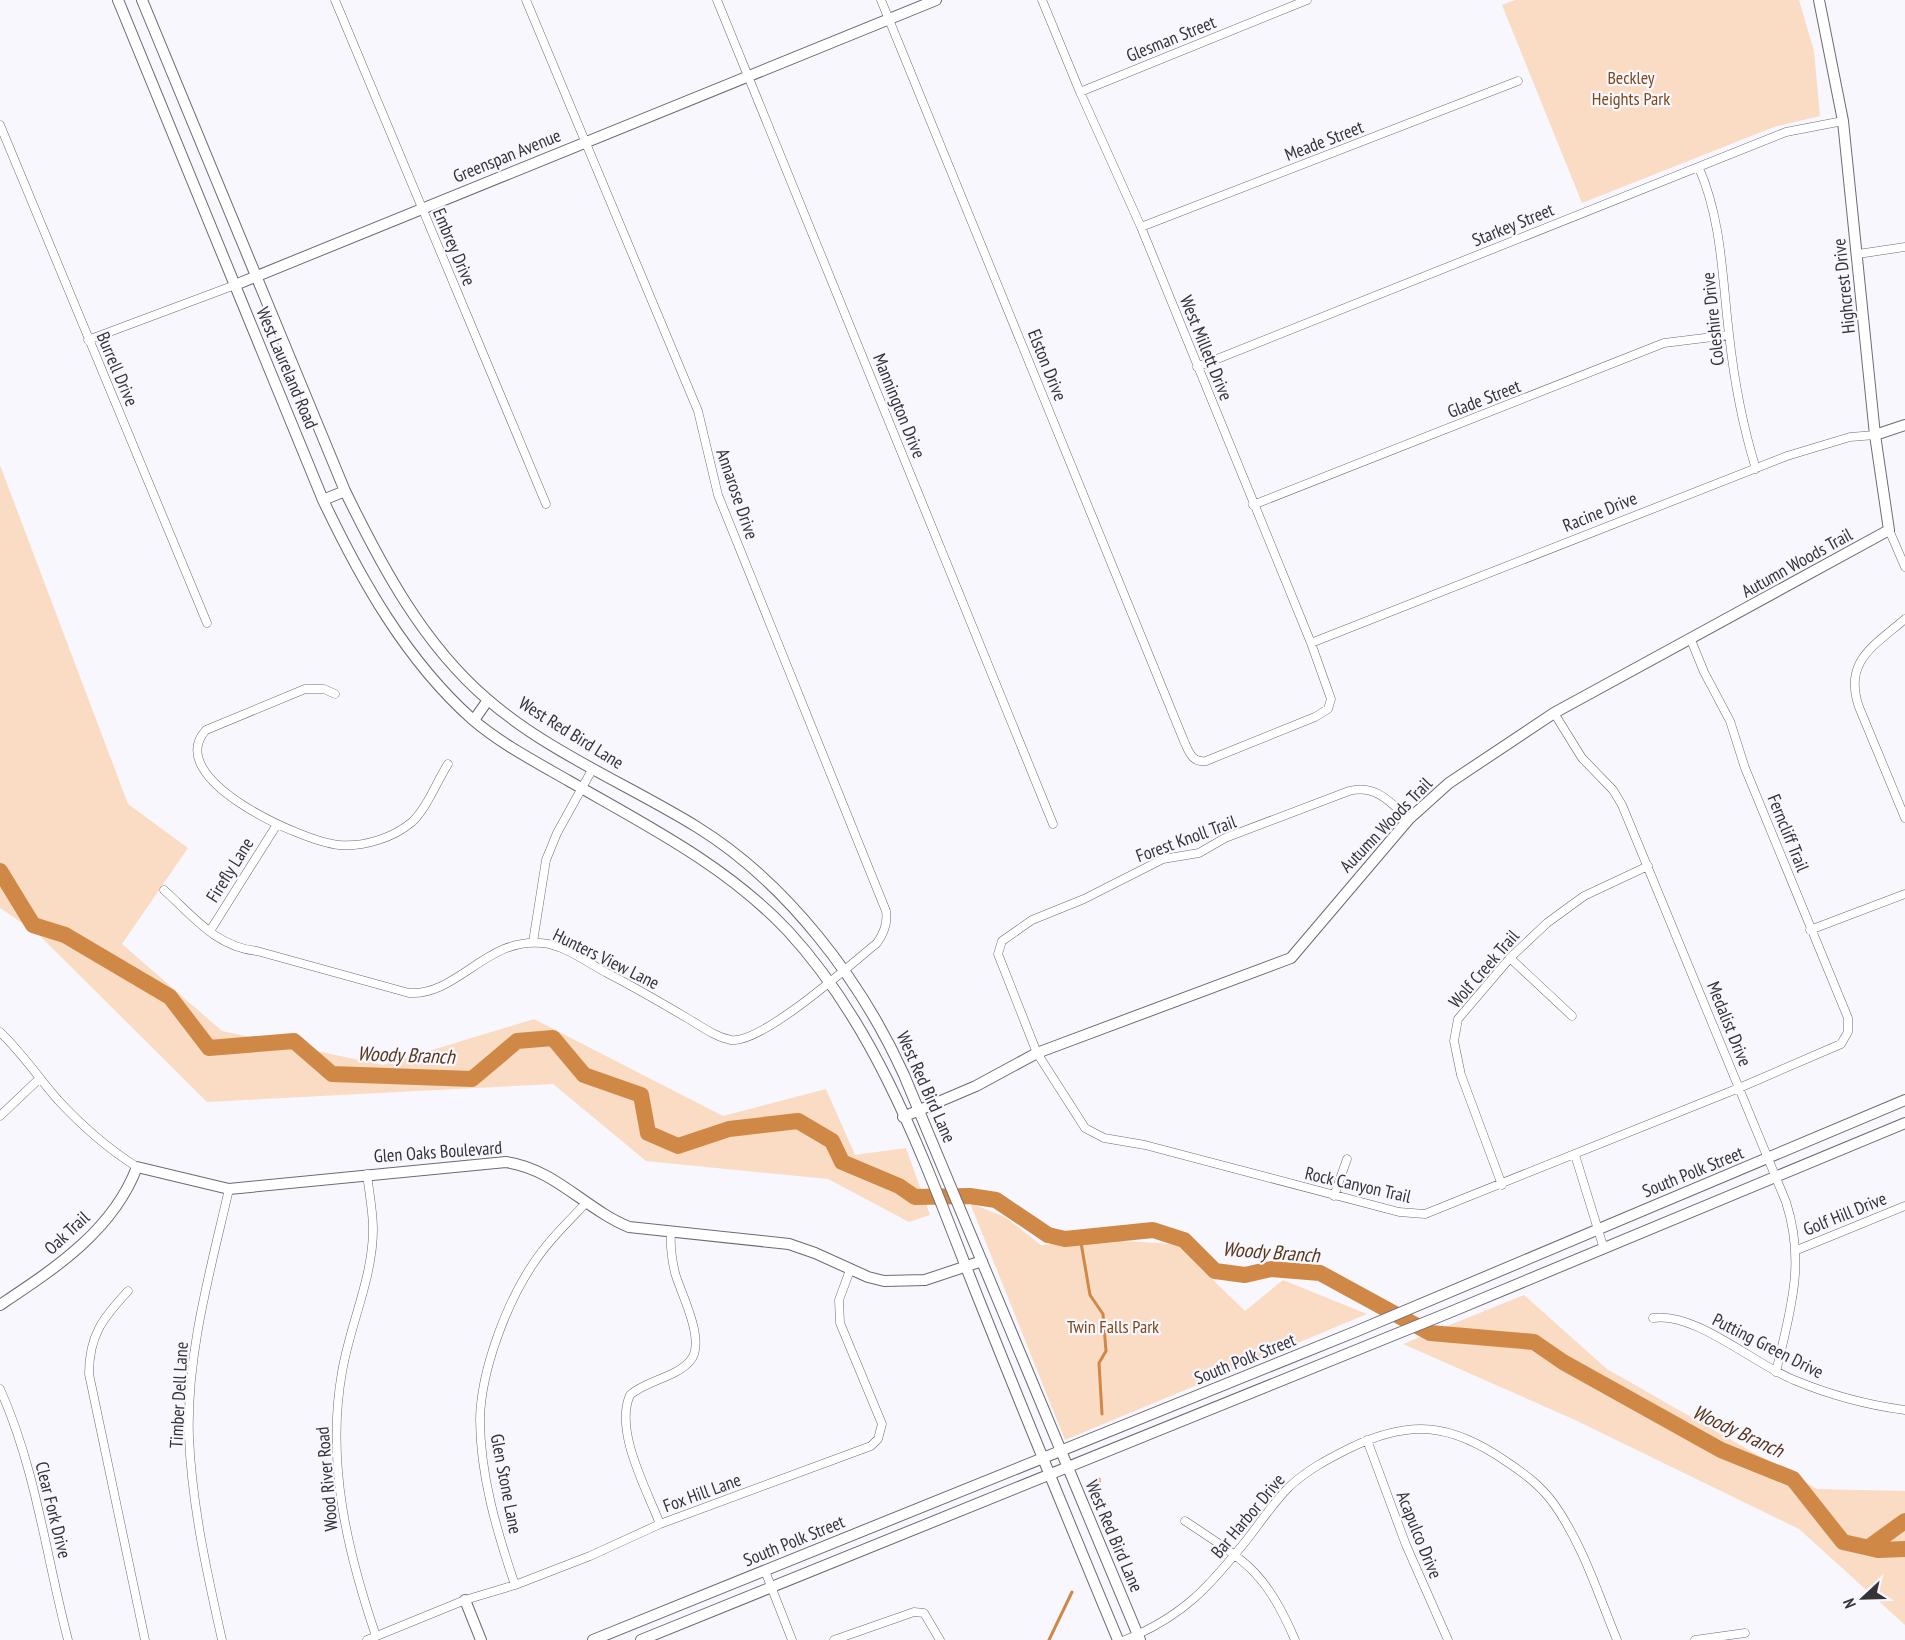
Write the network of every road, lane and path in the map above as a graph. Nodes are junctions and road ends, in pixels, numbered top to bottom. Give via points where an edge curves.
1 (118, 0) edge
2 (142, 0) edge
3 (335, 0) edge
4 (526, 0) edge
5 (717, 0) edge
6 (881, 0) edge
7 (936, 0) edge
8 (1042, 0) edge
9 (1307, 0) edge
10 (1819, 0) edge
11 (889, 19) junction
12 (748, 76) junction
13 (1518, 81) dead end
14 (1080, 92) junction
15 (1843, 121) junction
16 (0, 125) edge
17 (585, 142) junction
18 (1699, 168) junction
19 (422, 208) junction
20 (1141, 228) junction
21 (1905, 247) edge
22 (1858, 254) junction
23 (257, 276) junction
24 (235, 285) junction
25 (1729, 335) junction
26 (88, 340) junction
27 (1197, 367) junction
28 (1905, 426) edge
29 (1875, 435) junction
30 (1756, 469) junction
31 (345, 491) junction
32 (323, 500) junction
33 (546, 504) dead end
34 (1253, 505) junction
35 (1889, 530) junction
36 (1905, 567) edge
37 (1905, 619) edge
38 (207, 623) dead end
39 (1691, 640) junction
40 (1311, 643) junction
41 (335, 694) dead end
42 (488, 700) junction
43 (1328, 709) joint
44 (1554, 713) junction
45 (474, 720) junction
46 (448, 764) dead end
47 (593, 768) junction
48 (581, 788) junction
49 (1905, 818) edge
50 (1409, 819) junction
51 (1053, 824) dead end
52 (276, 826) junction
53 (1648, 866) junction
54 (164, 890) dead end
55 (1905, 894) edge
56 (1810, 930) junction
57 (210, 931) junction
58 (533, 942) junction
59 (1510, 958) junction
60 (844, 970) junction
61 (1005, 972) joint
62 (830, 980) junction
63 (1572, 1016) dead end
64 (0, 1032) edge
65 (1845, 1039) joint
66 (1037, 1053) junction
67 (40, 1078) junction
68 (1739, 1088) junction
69 (1905, 1100) edge
70 (919, 1110) junction
71 (0, 1116) edge
72 (903, 1117) junction
73 (1905, 1124) edge
74 (1575, 1155) junction
75 (1347, 1159) dead end
76 (1768, 1159) junction
77 (137, 1167) junction
78 (367, 1174) junction
79 (1776, 1178) junction
80 (1502, 1185) junction
81 (229, 1188) junction
82 (1334, 1196) junction
83 (587, 1202) junction
84 (1905, 1206) edge
85 (1596, 1229) junction
86 (671, 1232) junction
87 (1604, 1249) junction
88 (1797, 1250) junction
89 (982, 1261) junction
90 (966, 1267) junction
91 (850, 1270) junction
92 (128, 1291) dead end
93 (0, 1305) edge
94 (1653, 1318) dead end
95 (1776, 1372) junction
96 (0, 1389) edge
97 (1905, 1410) edge
98 (1367, 1440) junction
99 (1061, 1452) junction
100 (1042, 1459) junction
101 (1067, 1468) junction
102 (1050, 1475) junction
103 (1185, 1521) dead end
104 (660, 1524) junction
105 (1235, 1554) junction
106 (765, 1571) junction
107 (515, 1585) junction
108 (772, 1588) junction
109 (465, 1600) junction
110 (1745, 1633) dead end
111 (376, 1636) junction
112 (1139, 1637) edge
113 (68, 1640) edge
114 (145, 1640) edge
115 (222, 1640) edge
116 (367, 1640) edge
117 (481, 1640) edge
118 (593, 1640) edge
119 (641, 1640) edge
120 (792, 1640) edge
121 (834, 1640) edge
122 (940, 1640) edge
123 (1118, 1640) edge
124 (1125, 1640) edge
125 (1295, 1640) edge
126 (1448, 1640) edge
127 (1617, 1640) edge
128 (1695, 1640) edge

1 - 24 main road, West Laureland Road
2 - 23 main road, West Laureland Road
3 - 19 street, Embrey Drive
4 - 17 street, Annarose Drive
5 - 12 street, Mannington Drive
6 - 11 street, Elston Drive
7 - 11 main road, Greenspan Avenue
8 - 14 street, West Millett Drive
9 - 14 street, Glesman Street
10 - 15 main road, Highcrest Drive
11 - 12 main road, Greenspan Avenue
11 - 43 street, Elston Drive via 1193,759 1206,761
12 - 17 main road, Greenspan Avenue
12 - 51 street, Mannington Drive
13 - 20 street, Meade Street
14 - 20 street, West Millett Drive
15 - 18 street, Starkey Street via 1786,132
15 - 22 main road, Highcrest Drive
16 - 26 street, Burrell Drive
17 - 19 main road, Greenspan Avenue
17 - 60 street, Annarose Drive via 698,411 718,495 886,911 883,935
18 - 25 street, Coleshire Drive via 1711,196 1719,237
18 - 27 street, Starkey Street
19 - 23 main road, Greenspan Avenue
19 - 33 street, Embrey Drive
20 - 27 street, West Millett Drive
21 - 22 street
22 - 29 main road, Highcrest Drive
23 - 24 main road, Greenspan Avenue
23 - 31 main road, West Laureland Road
24 - 26 street, Greenspan Avenue
24 - 32 main road, West Laureland Road
25 - 30 street, Coleshire Drive via 1742,426
25 - 34 street, Glade Street via 1664,343
26 - 38 street, Burrell Drive
27 - 34 street, West Millett Drive
28 - 29 main road, Racine Drive
29 - 30 street, Racine Drive via 1851,437
29 - 35 main road, Highcrest Drive
30 - 40 street, Racine Drive
31 - 32 main road
31 - 42 main road, West Laureland Road via 430,640
32 - 45 main road, West Laureland Road via 397,632 431,678
34 - 40 street, West Millett Drive
35 - 36 street, Highcrest Drive
35 - 39 main road, Autumn Woods Trail
37 - 49 street via 1863,656 1854,678 1859,707
39 - 44 main road, Autumn Woods Trail
39 - 56 street, Ferncliff Trail via 1730,721
40 - 43 street, West Millett Drive via 1331,699
41 - 52 street via 324,689 305,689 213,725 200,736 199,758 206,773 225,792
42 - 45 main road
42 - 47 main road, West Red Bird Lane
44 - 50 main road, Autumn Woods Trail via 1449,783
44 - 53 street, Medalist Drive via 1582,758 1622,805
45 - 48 main road, West Red Bird Lane via 520,753
46 - 52 street via 412,821 378,841 338,845
47 - 48 street
47 - 60 main road, West Red Bird Lane via 698,827 757,870
48 - 58 street via 546,860
48 - 62 main road, West Red Bird Lane via 704,859 788,931
50 - 61 street, Forest Knoll Trail via 1378,791 1362,788 1225,838 1199,853 1163,860 1010,934 1002,941 998,954
50 - 66 main road, Autumn Woods Trail via 1291,958
52 - 57 street, Firefly Lane
53 - 59 street, Wolf Creek Trail via 1584,896 1547,923
53 - 68 street, Medalist Drive
54 - 57 street, Hunters View Lane
55 - 56 street
56 - 65 street, Ferncliff Trail via 1848,1018
57 - 58 street, Hunters View Lane via 238,949 418,994 432,990 505,947
58 - 62 street, Hunters View Lane via 556,947 732,1040 757,1034
59 - 63 street
59 - 80 street, Wolf Creek Trail via 1464,1010 1455,1041 1461,1075
60 - 62 street, Annarose Drive
60 - 70 main road, West Red Bird Lane via 888,1040
61 - 66 street, Rock Canyon Trail
62 - 72 main road, West Red Bird Lane via 870,1044
64 - 67 street, Glen Oaks Boulevard
65 - 68 street, Rock Canyon Trail via 1836,1047
66 - 70 main road, Autumn Woods Trail via 976,1086
66 - 82 street, Rock Canyon Trail via 1085,1128 1093,1134
67 - 71 street
67 - 77 street, Glen Oaks Boulevard via 88,1130
68 - 74 street, Rock Canyon Trail
68 - 76 street, Medalist Drive
69 - 76 main road, South Polk Street
70 - 72 main road, Autumn Woods Trail
70 - 89 main road, West Red Bird Lane
72 - 90 main road, West Red Bird Lane
73 - 79 main road, South Polk Street
74 - 80 street, Rock Canyon Trail
74 - 85 street
75 - 82 street
76 - 79 street, Medalist Drive
76 - 85 main road, South Polk Street
77 - 81 main road, Glen Oaks Boulevard
77 - 93 main road, Oak Trail via 114,1209 80,1246
78 - 81 main road, Glen Oaks Boulevard
78 - 83 main road, Glen Oaks Boulevard via 506,1162 522,1164 542,1172
78 - 111 street, Wood River Road via 373,1229 366,1280 342,1371 337,1459 350,1552
79 - 87 main road, South Polk Street
79 - 88 street, Medalist Drive via 1792,1220
80 - 82 street, Rock Canyon Trail via 1425,1214 1399,1212
81 - 115 street, Timber Dell Lane via 200,1315 189,1435 197,1521
83 - 86 main road, Glen Oaks Boulevard via 629,1227
83 - 107 street, Glen Stone Lane via 552,1239 518,1288 483,1393 480,1418 486,1478
84 - 88 street, Golf Hill Drive
85 - 87 street
85 - 99 main road, South Polk Street
86 - 91 main road, Glen Oaks Boulevard via 789,1244
86 - 104 street via 674,1267 692,1320 696,1348 684,1366 630,1395 625,1417 627,1435
87 - 101 main road, South Polk Street
88 - 95 street, Medalist Drive via 1795,1282
89 - 90 main road, Glen Oaks Boulevard
89 - 99 main road, West Red Bird Lane
90 - 91 main road, Glen Oaks Boulevard via 904,1282 874,1279
90 - 100 main road, West Red Bird Lane
91 - 104 street, Fox Hill Lane via 841,1293 840,1323 880,1416 878,1439 860,1452
92 - 114 street via 100,1324 91,1349 90,1374
94 - 95 street, Putting Green Drive via 1668,1316 1688,1322
95 - 97 street, Putting Green Drive via 1829,1393
96 - 113 street, Clear Fork Drive via 18,1433 44,1524
98 - 105 street, Bar Harbor Drive via 1323,1461 1289,1487
98 - 126 street, Acapulco Drive via 1402,1535
98 - 127 street, Bar Harbor Drive via 1403,1429 1442,1430 1474,1441 1529,1477 1567,1524
99 - 100 main road, South Polk Street
99 - 101 main road, West Red Bird Lane
100 - 102 main road, West Red Bird Lane
100 - 106 main road, South Polk Street
101 - 102 main road, South Polk Street
101 - 112 main road, West Red Bird Lane
102 - 108 main road, South Polk Street
102 - 123 main road, West Red Bird Lane
103 - 105 street
104 - 107 street, Fox Hill Lane
105 - 112 street, Bar Harbor Drive via 1198,1597
105 - 125 street via 1248,1563 1281,1605
106 - 108 street
106 - 118 main road, South Polk Street
107 - 109 street, Fox Hill Lane
108 - 119 main road, South Polk Street
108 - 120 street
109 - 111 street, Fox Hill Lane
109 - 117 main road
110 - 128 street
111 - 116 street, Fox Hill Lane
112 - 124 street, Bar Harbor Drive
121 - 122 street via 914,1612 924,1613

